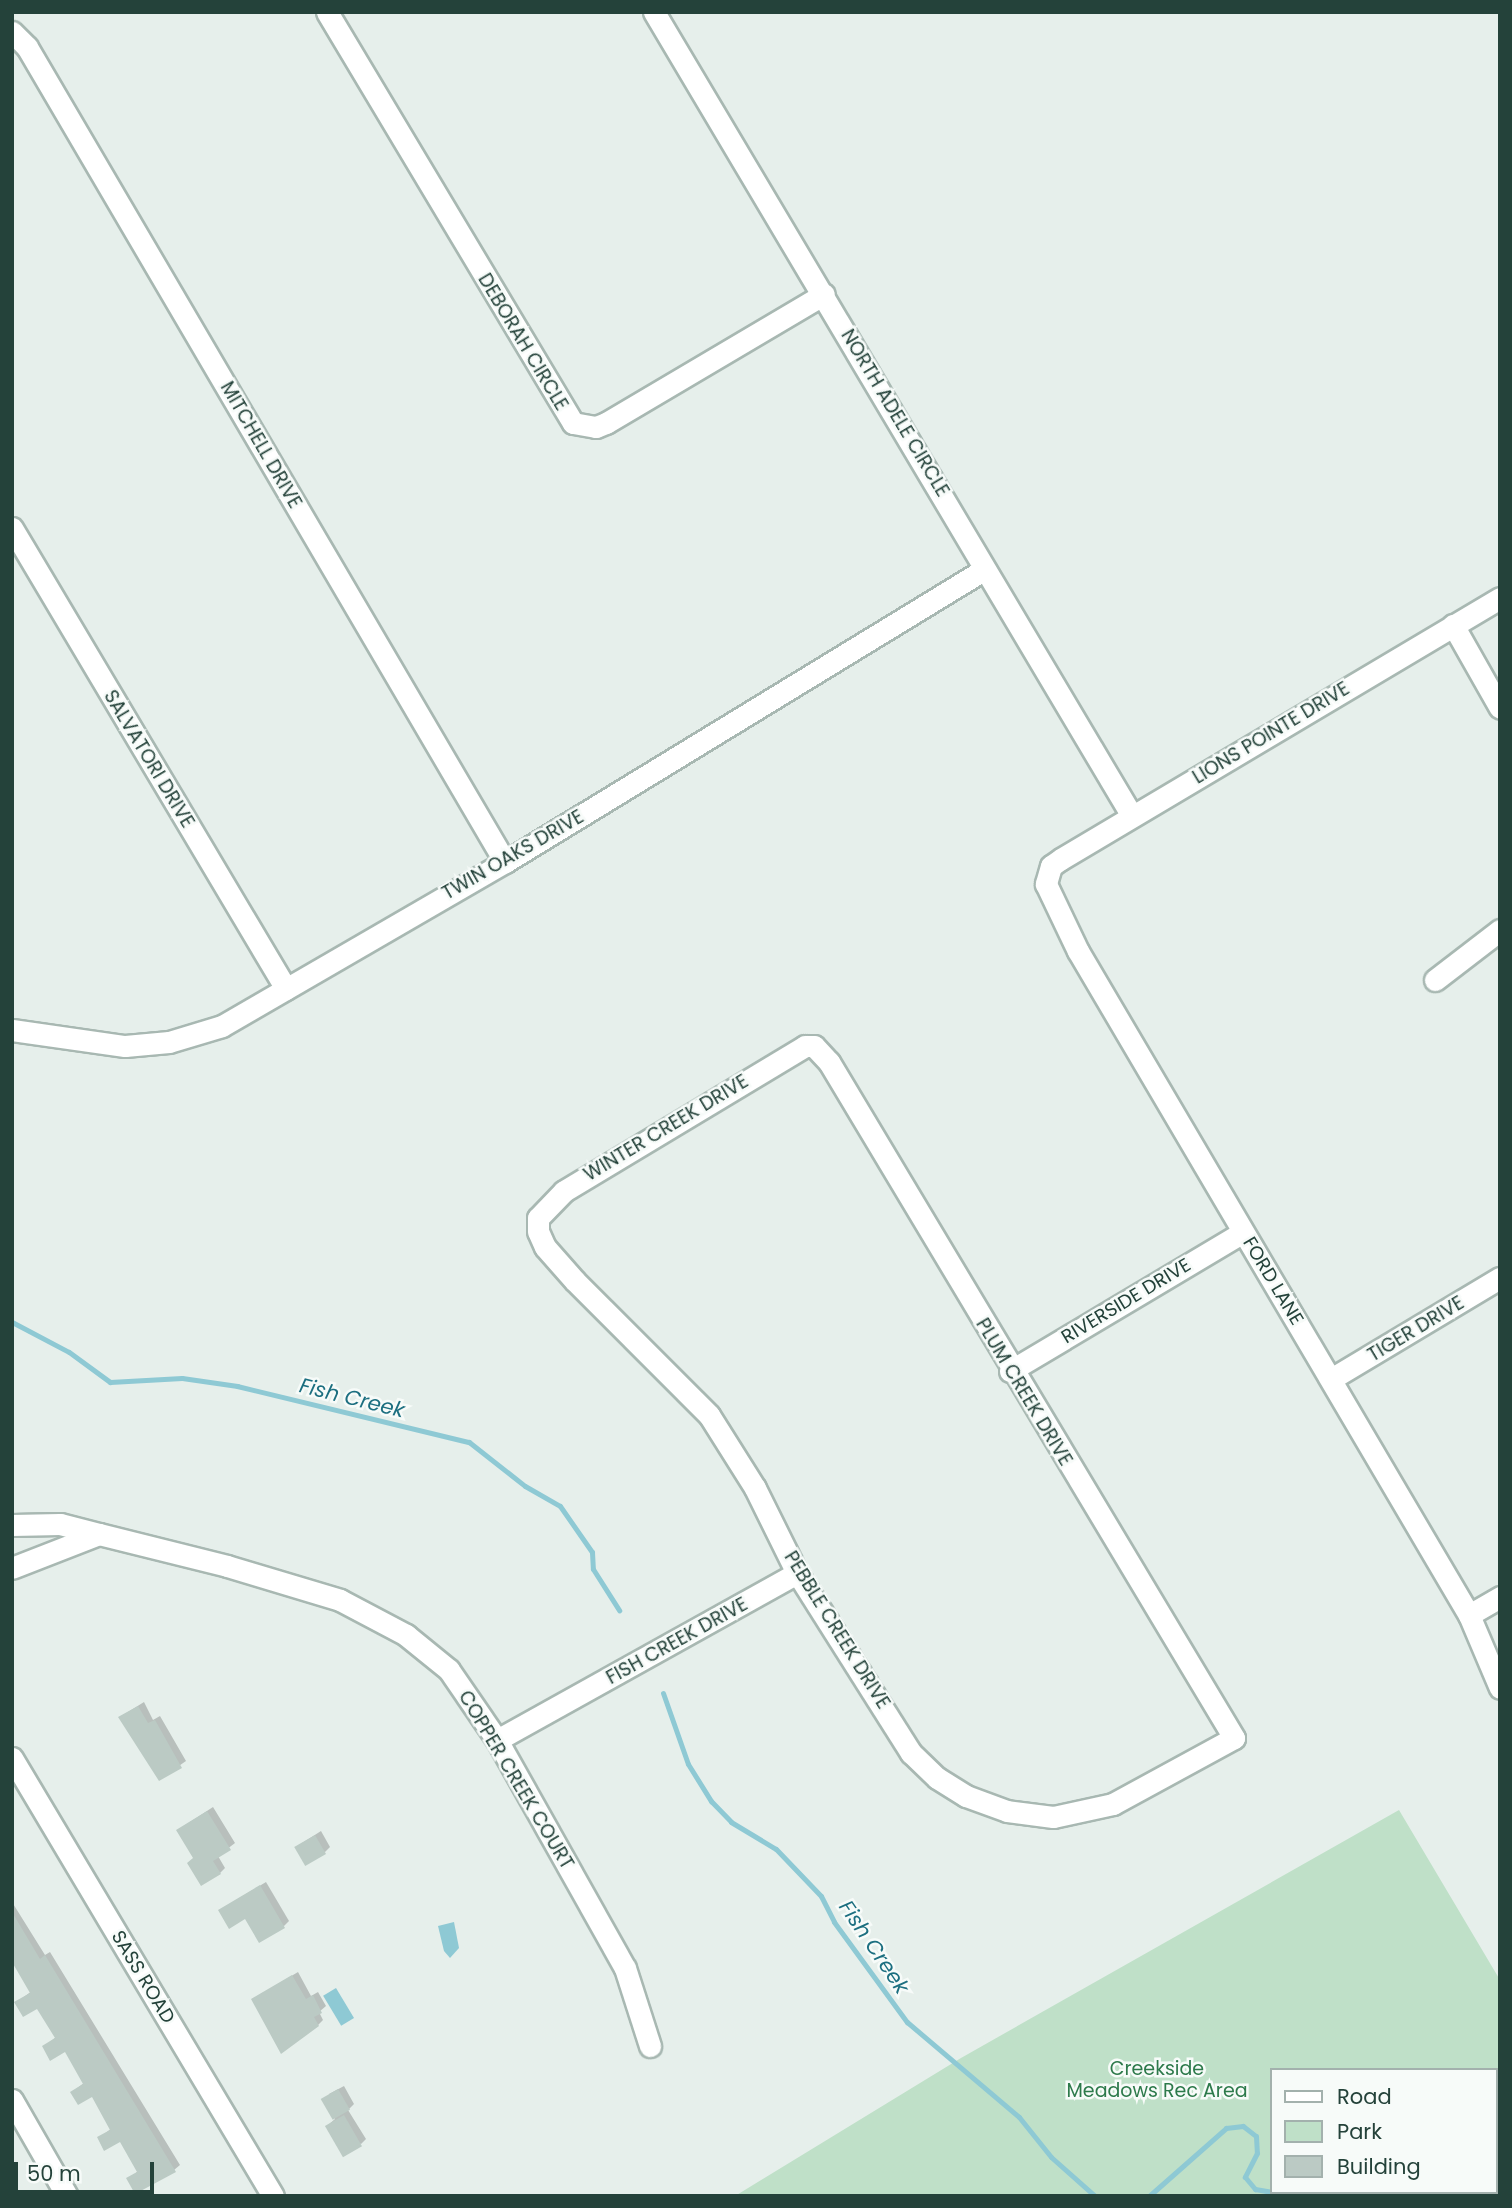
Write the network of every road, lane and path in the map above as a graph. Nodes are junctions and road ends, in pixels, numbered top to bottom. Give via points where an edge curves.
1 (327, 12) edge
2 (654, 12) edge
3 (12, 32) edge
4 (824, 294) junction
5 (12, 528) edge
6 (985, 569) junction
7 (1500, 598) edge
8 (1452, 625) junction
9 (1500, 708) edge
10 (1132, 816) junction
11 (505, 862) junction
12 (1046, 875) joint
13 (1500, 930) edge
14 (1435, 980) dead end
15 (286, 989) junction
16 (12, 1030) edge
17 (814, 1046) joint
18 (538, 1231) joint
19 (1243, 1232) junction
20 (1500, 1278) edge
21 (1010, 1371) junction
22 (1331, 1379) junction
23 (12, 1525) edge
24 (99, 1534) junction
25 (12, 1569) edge
26 (797, 1573) junction
27 (1500, 1597) edge
28 (1469, 1615) junction
29 (1500, 1688) edge
30 (1234, 1738) joint
31 (497, 1740) junction
32 (12, 1758) edge
33 (650, 2046) dead end
34 (12, 2100) edge
35 (67, 2196) edge
36 (273, 2196) edge

1 - 4 street, DEBORAH CIRCLE via 573,423 596,427 607,423
2 - 4 street, NORTH ADELE CIRCLE
3 - 11 street, MITCHELL DRIVE via 27,47
4 - 6 street, NORTH ADELE CIRCLE
5 - 15 street, SALVATORI DRIVE
6 - 10 street, NORTH ADELE CIRCLE
6 - 11 street, TWIN OAKS DRIVE
7 - 8 street, LIONS POINTE DRIVE
8 - 9 street
8 - 10 street, LIONS POINTE DRIVE
10 - 12 street, LIONS POINTE DRIVE via 1061,859
11 - 15 street, TWIN OAKS DRIVE
12 - 19 street, FORD LANE via 1048,893 1078,951
13 - 14 street
15 - 16 street, TWIN OAKS DRIVE via 222,1026 169,1042 108,1046
17 - 18 street, WINTER CREEK DRIVE via 790,1052 564,1191 541,1214
17 - 21 street, PLUM CREEK DRIVE via 834,1071
18 - 26 street, PEBBLE CREEK DRIVE via 575,1281 709,1416 755,1488
19 - 21 street, RIVERSIDE DRIVE
19 - 22 street, FORD LANE
20 - 22 street, TIGER DRIVE
21 - 30 street, PLUM CREEK DRIVE
22 - 28 street, FORD LANE
23 - 24 street, COPPER CREEK COURT via 60,1524
24 - 25 street
24 - 31 street, COPPER CREEK COURT via 227,1566 374,1615 449,1670
26 - 30 street, PEBBLE CREEK DRIVE via 911,1753 937,1778 967,1796 1007,1811 1053,1817 1087,1812 1113,1804
26 - 31 street, FISH CREEK DRIVE
27 - 28 street
28 - 29 street, FORD LANE
31 - 33 street, COPPER CREEK COURT via 625,1968
32 - 36 street, SASS ROAD
34 - 35 street

